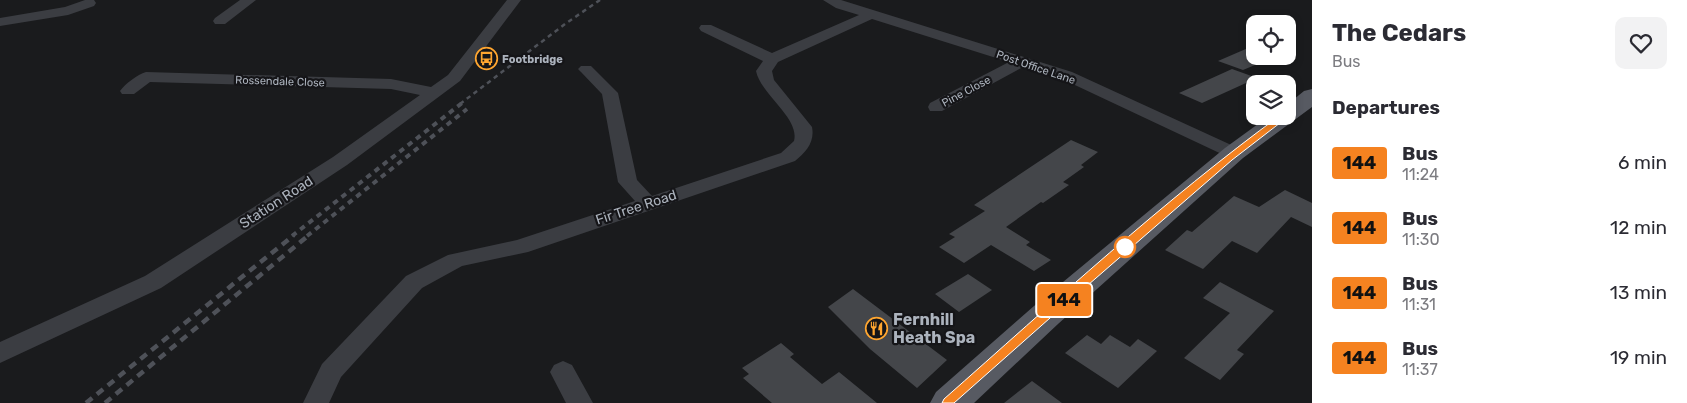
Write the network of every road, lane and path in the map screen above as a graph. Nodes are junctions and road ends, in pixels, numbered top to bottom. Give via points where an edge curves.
1 (249, 0) edge
2 (514, 0) edge
3 (830, 0) edge
4 (85, 8) dead end
5 (872, 14) junction
6 (220, 21) dead end
7 (0, 22) edge
8 (706, 28) dead end
9 (772, 59) junction
10 (1022, 61) junction
11 (586, 68) dead end
12 (128, 91) dead end
13 (435, 93) junction
14 (1312, 96) edge
15 (936, 107) dead end
16 (1296, 108) edge
17 (1272, 125) edge
18 (1234, 153) junction
19 (648, 203) junction
20 (0, 353) edge
21 (563, 372) dead end
22 (952, 402) edge
23 (316, 403) edge
24 (580, 403) edge

1 - 6 street
2 - 13 street, Station Road via 454,78
3 - 5 street, Post Office Lane
4 - 7 street
5 - 9 street
5 - 10 street, Post Office Lane
8 - 9 street
9 - 19 street, Fir Tree Road via 764,71 766,81 803,127 802,146 788,157
10 - 15 street, Pine Close
10 - 18 street, Post Office Lane via 1066,75
11 - 19 street via 610,93 628,182
12 - 13 street, Rossendale Close via 146,77 391,84
13 - 20 street, Station Road via 340,161 153,282
14 - 16 main road
17 - 18 main road
18 - 22 main road via 1053,309
19 - 23 street, Fir Tree Road via 520,247 456,260 414,282 331,371
21 - 24 street

